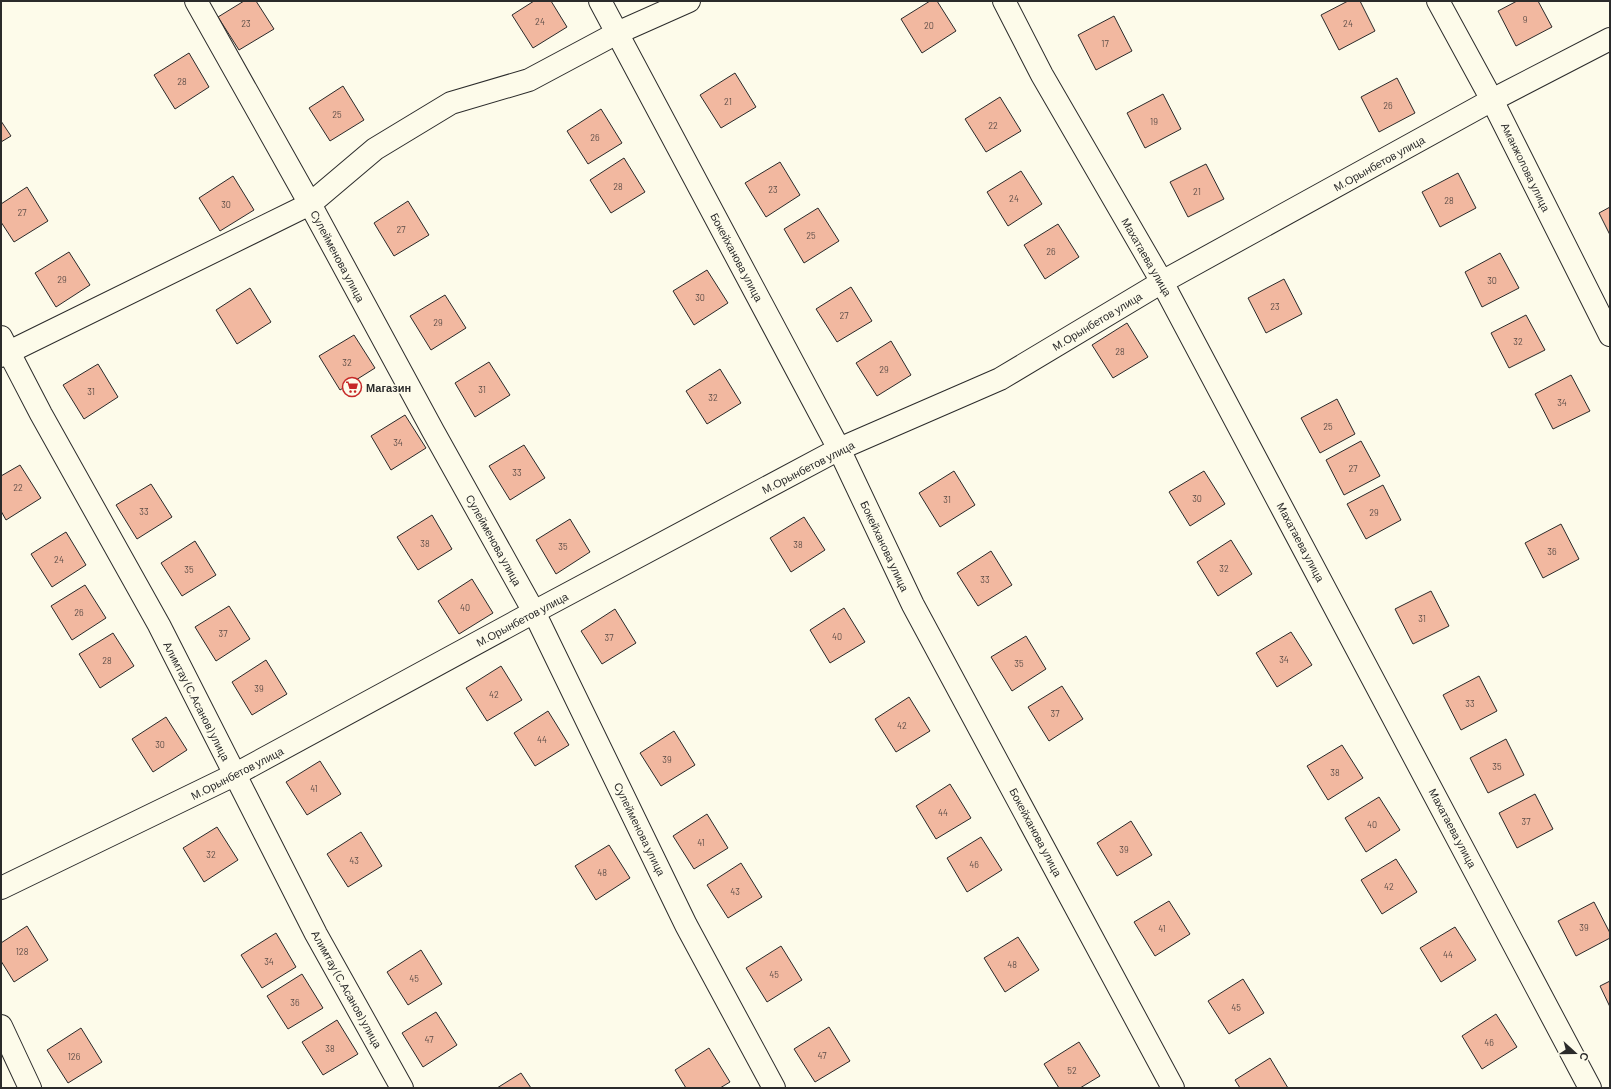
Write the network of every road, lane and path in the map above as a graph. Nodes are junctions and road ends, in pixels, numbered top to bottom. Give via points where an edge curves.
1 (196, 1) edge
2 (600, 1) edge
3 (689, 1) edge
4 (1004, 1) edge
5 (1438, 1) edge
6 (617, 33) junction
7 (1610, 39) edge
8 (1492, 100) junction
9 (310, 204) junction
10 (1162, 282) junction
11 (1610, 335) edge
12 (4, 348) edge
13 (839, 449) junction
14 (534, 612) junction
15 (234, 775) junction
16 (1, 888) edge
17 (1, 1026) edge
18 (30, 1088) edge
19 (402, 1088) edge
20 (774, 1088) edge
21 (1173, 1088) edge
22 (1590, 1088) edge

1 - 9 street, Сулейменова улица
2 - 6 street, Бокейханова улица
3 - 6 street
4 - 10 street, Махатаева улица via 1042,75
5 - 8 street, Аманжолова улица
6 - 9 street via 530,80 451,103 375,148
6 - 13 street, Бокейханова улица
7 - 8 street, М.Орынбетов улица
8 - 10 street, М.Орынбетов улица
8 - 11 street, Аманжолова улица
9 - 12 street
9 - 14 street, Сулейменова улица
10 - 13 street, М.Орынбетов улица via 1000,379
10 - 22 street, Махатаева улица
12 - 15 street, Алимтау (С.Асанов) улица via 159,625
13 - 14 street, М.Орынбетов улица
13 - 21 street, Бокейханова улица via 913,605
14 - 15 street, М.Орынбетов улица
14 - 20 street, Сулейменова улица via 686,925
15 - 16 street, М.Орынбетов улица
15 - 19 street, Алимтау (С.Асанов) улица via 316,934
17 - 18 street

